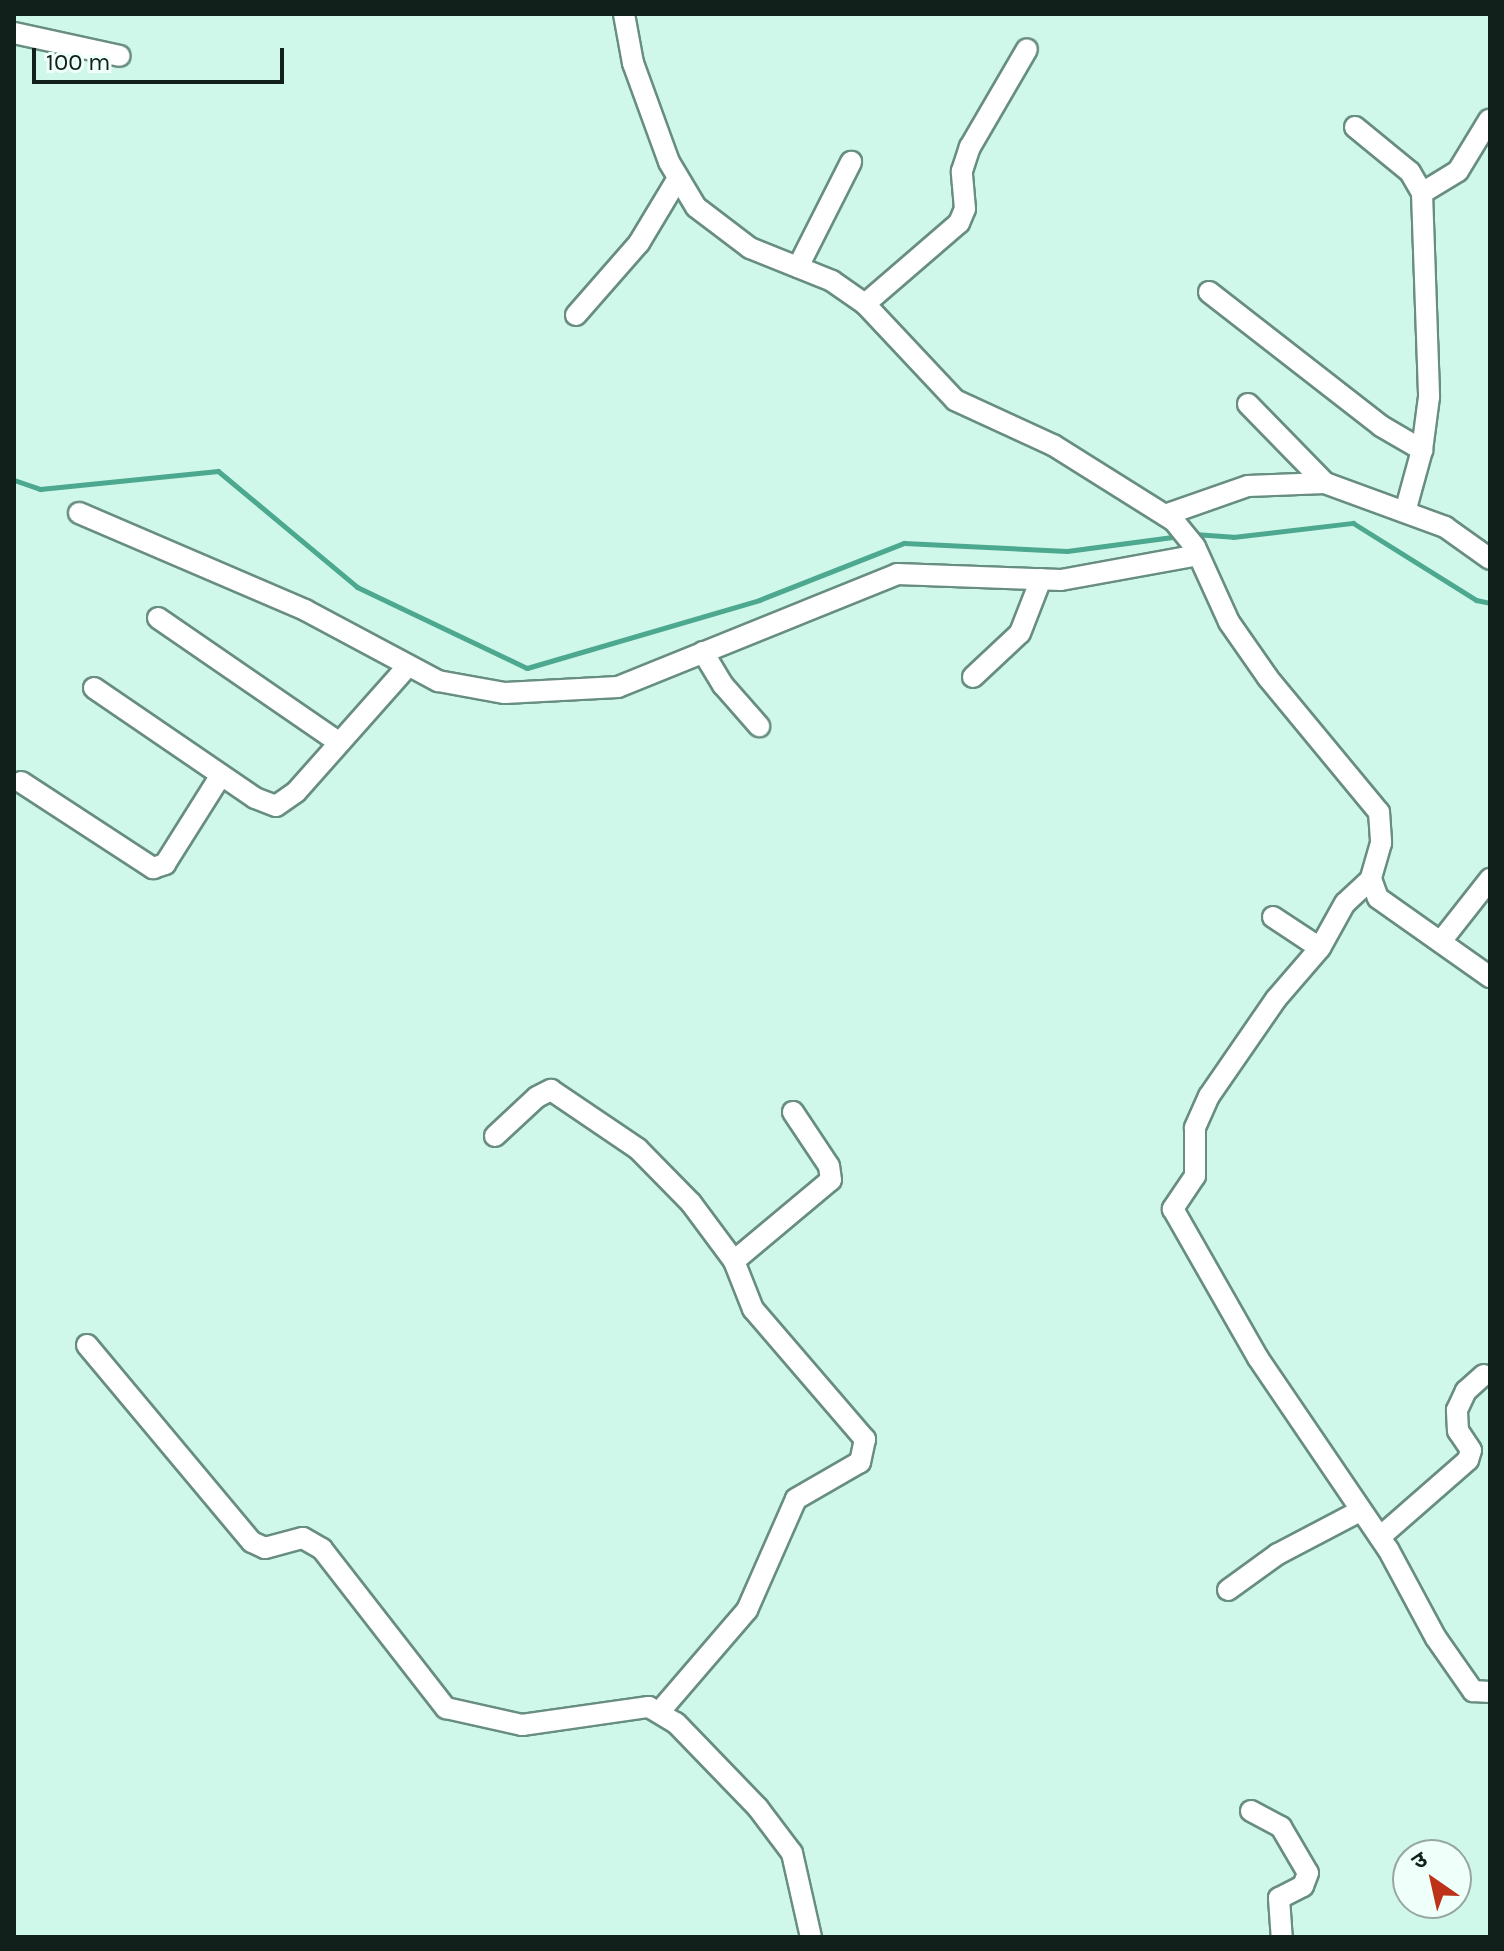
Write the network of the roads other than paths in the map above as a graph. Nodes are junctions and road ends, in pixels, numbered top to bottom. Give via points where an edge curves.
1 (624, 14) edge
2 (14, 33) edge
3 (1027, 49) dead end
4 (120, 56) dead end
5 (1489, 120) edge
6 (1355, 127) dead end
7 (851, 162) dead end
8 (678, 178) junction
9 (1422, 193) junction
10 (798, 267) junction
11 (1209, 292) dead end
12 (865, 304) junction
13 (576, 315) dead end
14 (1248, 404) dead end
15 (1422, 450) junction
16 (1325, 483) junction
17 (1405, 512) junction
18 (79, 513) dead end
19 (1169, 518) junction
20 (1486, 549) edge
21 (1196, 551) junction
22 (1041, 579) junction
23 (158, 618) dead end
24 (703, 652) junction
25 (407, 667) junction
26 (973, 677) dead end
27 (94, 688) dead end
28 (759, 726) dead end
29 (337, 741) junction
30 (221, 775) junction
31 (21, 782) dead end
32 (1371, 879) junction
33 (1490, 879) edge
34 (1273, 917) dead end
35 (1442, 940) junction
36 (1320, 948) junction
37 (1490, 977) edge
38 (793, 1112) dead end
39 (495, 1136) dead end
40 (734, 1261) junction
41 (87, 1345) dead end
42 (1484, 1375) dead end
43 (1360, 1511) junction
44 (1380, 1537) junction
45 (1228, 1590) dead end
46 (1490, 1692) edge
47 (660, 1711) junction
48 (1251, 1811) dead end
49 (811, 1937) edge
50 (1282, 1937) edge

1 - 8 street via 633,63
2 - 4 street
3 - 12 street via 970,147 962,171 965,209 959,223
5 - 9 street via 1458,171
6 - 9 street via 1410,172
7 - 10 street
8 - 10 street via 717,228
8 - 13 street via 639,243
9 - 15 street via 1429,374
10 - 12 street via 832,281
11 - 15 street via 1381,426
12 - 19 street via 955,400 1053,445
14 - 16 street
15 - 17 street
16 - 17 street
16 - 19 street via 1248,486
17 - 20 street
18 - 25 street via 305,610
19 - 21 street
21 - 22 street via 1090,576
21 - 32 street via 1229,622 1268,678 1379,812 1383,830
22 - 24 street via 897,574
22 - 26 street via 1020,633
23 - 29 street
24 - 25 street via 635,681 590,691 474,690
24 - 28 street
25 - 29 street
27 - 30 street
29 - 30 street via 296,792 276,806
30 - 31 street via 165,864 153,868
32 - 35 street via 1388,909
32 - 36 street via 1345,903
33 - 35 street
34 - 36 street
35 - 37 street
36 - 43 street via 1276,999 1209,1096 1195,1128 1195,1176 1173,1209 1258,1358
38 - 40 street via 829,1166 831,1180
39 - 40 street via 537,1097 551,1090 561,1093 663,1172
40 - 47 street via 753,1309 856,1424 865,1439 864,1454 851,1469 796,1499 747,1610
41 - 47 street via 252,1542 265,1548 303,1538 322,1549 446,1708 522,1725 641,1708
42 - 44 street via 1466,1391 1457,1410 1458,1431 1471,1450 1468,1460
43 - 44 street
43 - 45 street via 1278,1554
44 - 46 street via 1468,1686 1478,1694
47 - 49 street via 716,1762 792,1853
48 - 50 street via 1281,1827 1308,1873 1303,1886 1279,1898

